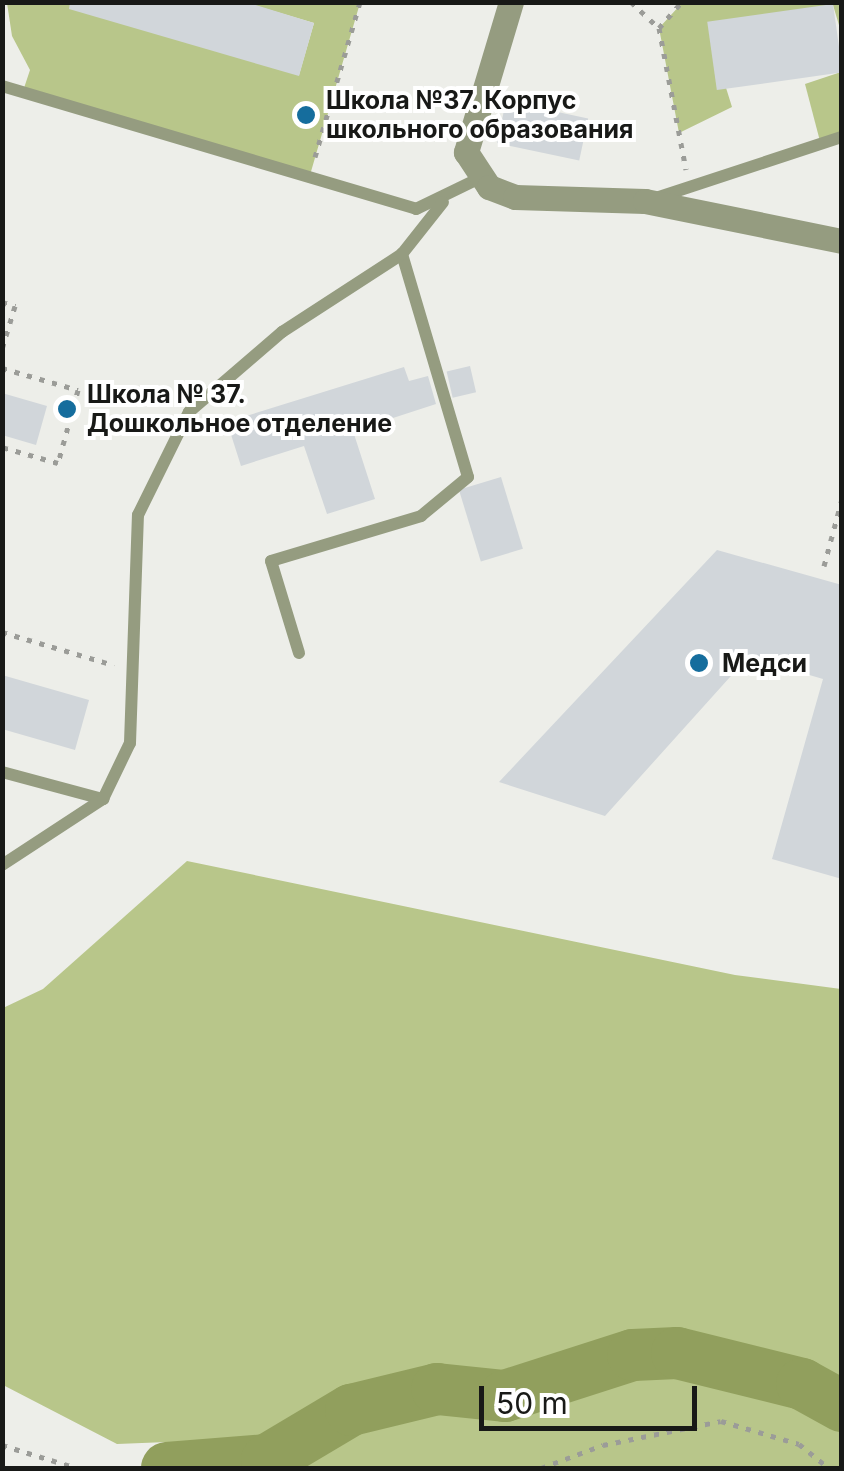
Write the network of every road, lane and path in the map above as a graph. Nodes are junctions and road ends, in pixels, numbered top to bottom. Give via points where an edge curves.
1 (360, 2) edge
2 (511, 2) edge
3 (631, 2) edge
4 (682, 2) edge
5 (659, 28) junction
6 (2, 86) edge
7 (842, 137) edge
8 (310, 174) junction
9 (482, 177) junction
10 (689, 189) junction
11 (645, 201) junction
12 (444, 202) junction
13 (842, 241) edge
14 (402, 254) junction
15 (2, 302) edge
16 (2, 349) edge
17 (2, 368) edge
18 (2, 447) edge
19 (842, 499) edge
20 (824, 566) dead end
21 (2, 632) edge
22 (299, 653) dead end
23 (131, 670) junction
24 (2, 772) edge
25 (103, 799) junction
26 (2, 865) edge
27 (2, 1445) edge
28 (556, 1466) edge
29 (77, 1468) edge
30 (541, 1468) edge
31 (829, 1468) edge

1 - 8 path
2 - 9 street via 466,152
3 - 5 path
4 - 5 path
5 - 10 path
6 - 8 lane
7 - 10 lane
8 - 12 lane via 416,209
9 - 11 street via 515,198
9 - 12 lane
10 - 11 lane
11 - 13 street
12 - 14 lane
14 - 22 lane via 468,477 421,516 271,562
14 - 23 lane via 282,332 189,412 138,514
15 - 16 path via 15,306
17 - 18 path via 78,390 58,463
19 - 20 path
21 - 23 path
23 - 25 lane via 130,743
24 - 25 lane
25 - 26 lane
27 - 29 path
28 - 30 path
28 - 31 path via 720,1420 800,1444

